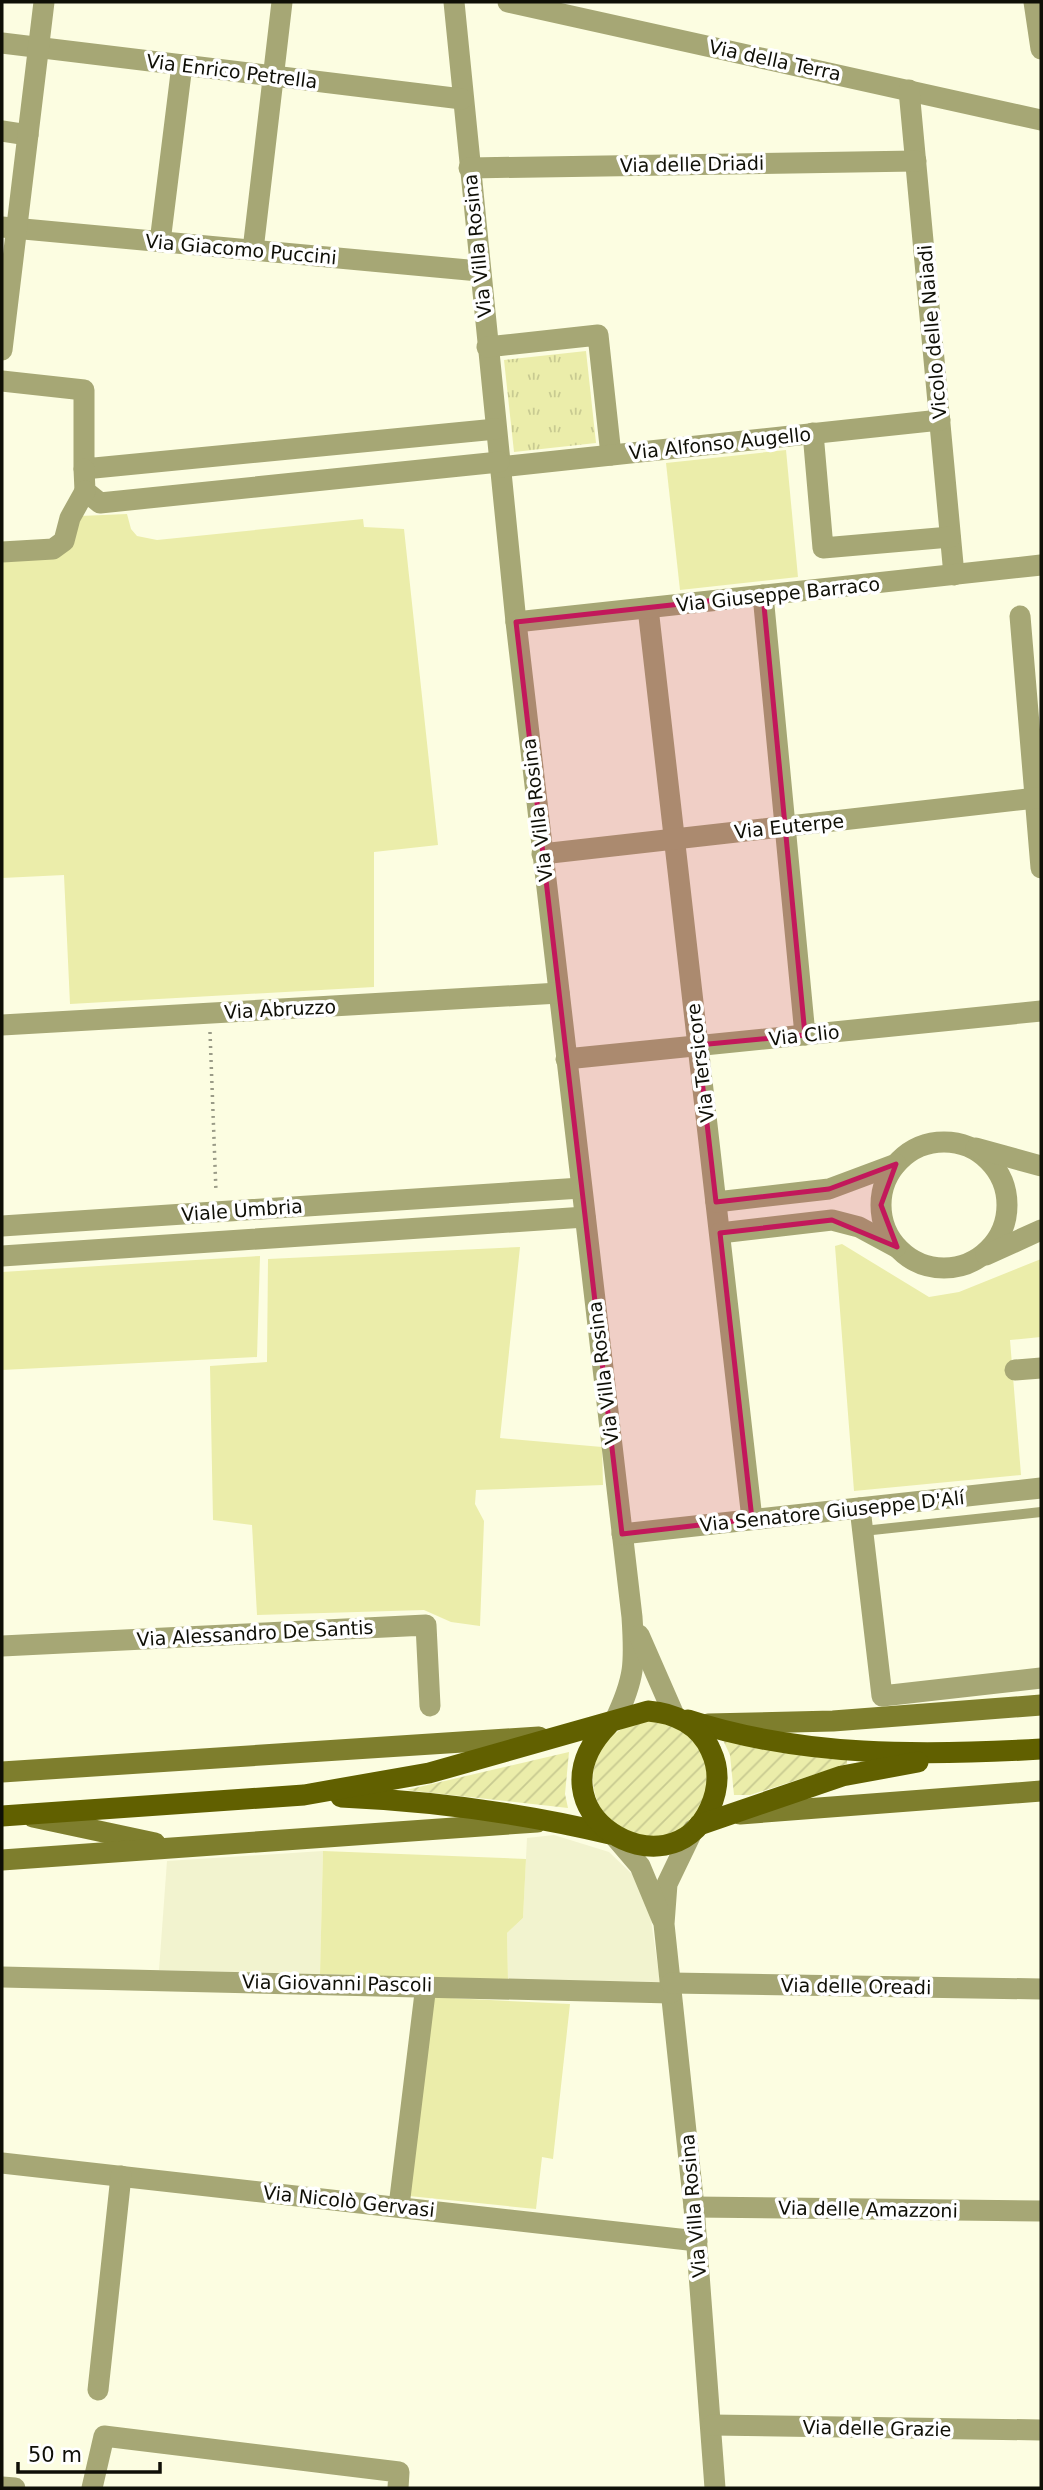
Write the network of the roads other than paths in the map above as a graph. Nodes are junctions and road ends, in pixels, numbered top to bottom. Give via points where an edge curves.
1 (44, 2) edge
2 (282, 2) edge
3 (454, 2) edge
4 (508, 2) edge
5 (1034, 2) edge
6 (2, 43) edge
7 (39, 47) junction
8 (1041, 49) edge
9 (182, 65) junction
10 (274, 76) junction
11 (909, 90) junction
12 (462, 99) junction
13 (1041, 120) edge
14 (2, 131) edge
15 (28, 135) junction
16 (916, 161) junction
17 (469, 168) junction
18 (9, 228) edge
19 (160, 242) junction
20 (253, 250) junction
21 (480, 271) junction
22 (487, 347) junction
23 (2, 350) edge
24 (2, 381) edge
25 (940, 420) junction
26 (496, 429) junction
27 (813, 433) junction
28 (611, 455) junction
29 (500, 464) junction
30 (84, 470) junction
31 (85, 491) junction
32 (950, 537) junction
33 (2, 552) edge
34 (1041, 565) edge
35 (954, 575) junction
36 (763, 595) junction
37 (648, 608) junction
38 (1020, 616) dead end
39 (516, 622) junction
40 (1035, 798) junction
41 (785, 826) junction
42 (675, 839) junction
43 (542, 854) junction
44 (1041, 868) edge
45 (559, 993) junction
46 (1041, 1011) edge
47 (2, 1025) edge
48 (805, 1035) junction
49 (698, 1045) junction
50 (566, 1059) junction
51 (971, 1147) junction
52 (896, 1164) junction
53 (1041, 1166) edge
54 (581, 1188) junction
55 (514, 1192) junction
56 (716, 1202) junction
57 (340, 1204) junction
58 (144, 1217) junction
59 (585, 1217) junction
60 (516, 1222) junction
61 (2, 1226) edge
62 (1041, 1230) edge
63 (720, 1233) junction
64 (342, 1234) junction
65 (146, 1247) junction
66 (897, 1247) junction
67 (2, 1256) edge
68 (972, 1262) junction
69 (1041, 1368) edge
70 (1015, 1370) dead end
71 (1041, 1488) edge
72 (860, 1508) junction
73 (1041, 1512) edge
74 (752, 1520) junction
75 (863, 1531) junction
76 (622, 1534) junction
77 (632, 1617) junction
78 (2, 1646) edge
79 (1041, 1678) edge
80 (1041, 1705) edge
81 (430, 1706) dead end
82 (684, 1719) junction
83 (612, 1722) junction
84 (572, 1734) junction
85 (1041, 1749) edge
86 (961, 1754) junction
87 (2, 1772) edge
88 (1041, 1791) edge
89 (304, 1795) junction
90 (11, 1815) edge
91 (727, 1815) junction
92 (552, 1821) junction
93 (696, 1827) junction
94 (613, 1836) junction
95 (183, 1849) junction
96 (2, 1860) edge
97 (664, 1924) junction
98 (2, 1977) edge
99 (426, 1985) junction
100 (671, 1988) junction
101 (1041, 1989) edge
102 (2, 2164) edge
103 (121, 2176) junction
104 (400, 2206) junction
105 (694, 2207) junction
106 (1041, 2211) edge
107 (697, 2241) junction
108 (97, 2390) dead end
109 (712, 2425) junction
110 (1041, 2430) edge
111 (2, 2487) edge
112 (15, 2488) edge
113 (92, 2488) edge
114 (398, 2488) edge
115 (715, 2488) edge

1 - 7 street
2 - 10 street
3 - 12 street, Via Villa Rosina
4 - 11 street, Via della Terra
5 - 8 street
6 - 7 street, Via Enrico Petrella
7 - 9 street, Via Enrico Petrella
7 - 15 street
9 - 10 street, Via Enrico Petrella
9 - 19 street
10 - 12 street, Via Enrico Petrella
10 - 20 street
11 - 13 street, Via della Terra
11 - 16 street, Vicolo delle Naiadi
12 - 17 street, Via Villa Rosina
14 - 15 street
15 - 18 street
16 - 17 street, Via delle Driadi
16 - 25 street, Vicolo delle Naiadi
17 - 21 street, Via Villa Rosina
18 - 19 street, Via Giacomo Puccini
18 - 23 street
19 - 20 street, Via Giacomo Puccini
20 - 21 street, Via Giacomo Puccini
21 - 22 street, Via Villa Rosina
22 - 26 street, Via Villa Rosina
22 - 28 street via 598,335
24 - 30 street via 84,390
25 - 27 street, Via Alfonso Augello
25 - 32 street, Vicolo delle Naiadi
26 - 29 street, Via Villa Rosina
26 - 30 street
27 - 28 street, Via Alfonso Augello
27 - 32 street via 824,548
28 - 29 street, Via Alfonso Augello
29 - 31 street, Via Alfonso Augello via 100,503
29 - 39 street, Via Villa Rosina
30 - 31 street
31 - 33 street via 64,541 53,549
32 - 35 street, Vicolo delle Naiadi
34 - 35 street, Via Giuseppe Barraco
35 - 36 street, Via Giuseppe Barraco
36 - 37 street, Via Giuseppe Barraco
36 - 41 street
37 - 39 street, Via Giuseppe Barraco
37 - 42 street, Via Tersicore
38 - 40 street
39 - 43 street, Via Villa Rosina
40 - 41 street, Via Euterpe
40 - 44 street
41 - 42 street, Via Euterpe
41 - 48 street
42 - 43 street, Via Euterpe
42 - 49 street, Via Tersicore
43 - 45 street, Via Villa Rosina
45 - 47 street, Via Abruzzo
45 - 50 street, Via Villa Rosina
46 - 48 street, Via Clio
48 - 49 street, Via Clio
49 - 50 street, Via Clio
49 - 56 street, Via Tersicore
50 - 54 street, Via Villa Rosina
51 - 52 street via 931,1143
51 - 53 street
51 - 68 street via 1000,1175 1007,1204 1001,1234
52 - 56 street via 829,1189
52 - 66 street via 885,1183 881,1205 885,1228
54 - 55 street, Viale Umbria
54 - 59 street, Via Villa Rosina
55 - 57 street, Viale Umbria
55 - 60 street
56 - 63 street, Via Tersicore
57 - 58 street, Viale Umbria
57 - 64 street
58 - 61 street, Viale Umbria
58 - 65 street
59 - 60 street, Viale Umbria
59 - 76 street, Via Villa Rosina
60 - 64 street, Viale Umbria
62 - 68 street
63 - 66 street via 832,1220 859,1227
63 - 74 street, Via Tersicore
64 - 65 street, Viale Umbria
65 - 67 street, Viale Umbria
66 - 68 street via 932,1267
69 - 70 street
71 - 72 street, Via Senatore Giuseppe D'Alí
72 - 74 street, Via Senatore Giuseppe D'Alí
72 - 75 street
73 - 75 lane
74 - 76 street, Via Senatore Giuseppe D'Alí
75 - 79 street via 882,1696
76 - 77 street, Via Villa Rosina
77 - 82 street, Via Villa Rosina via 650,1665
77 - 83 street, Via Villa Rosina via 635,1656 630,1690
78 - 81 street, Via Alessandro De Santis via 426,1625
80 - 82 street via 833,1721
82 - 83 main road via 648,1711
82 - 86 main road via 811,1745
82 - 93 main road via 703,1738 716,1766 715,1798
83 - 84 main road
83 - 94 main road via 594,1739 584,1758 581,1779 595,1819
84 - 87 street
84 - 89 main road via 429,1773
85 - 86 main road
86 - 91 main road via 842,1776
88 - 91 street
89 - 90 main road
89 - 92 main road via 413,1801
90 - 95 street
91 - 93 main road
92 - 94 main road
92 - 95 street
93 - 94 main road via 680,1839 656,1846 631,1844
93 - 97 street, Via Villa Rosina via 667,1884
94 - 97 street, Via Villa Rosina via 640,1866
95 - 96 street
97 - 100 street, Via Villa Rosina
98 - 99 street, Via Giovanni Pascoli
99 - 100 street, Via Giovanni Pascoli
99 - 104 street
100 - 101 street, Via delle Oreadi
100 - 105 street, Via Villa Rosina
102 - 103 street, Via Nicolò Gervasi
103 - 104 street, Via Nicolò Gervasi
103 - 108 street
104 - 107 street, Via Nicolò Gervasi
105 - 106 street, Via delle Amazzoni
105 - 107 street, Via Villa Rosina
107 - 109 street, Via Villa Rosina
109 - 110 street, Via delle Grazie
109 - 115 street, Via Villa Rosina
111 - 112 street
113 - 114 street via 104,2436 399,2472

